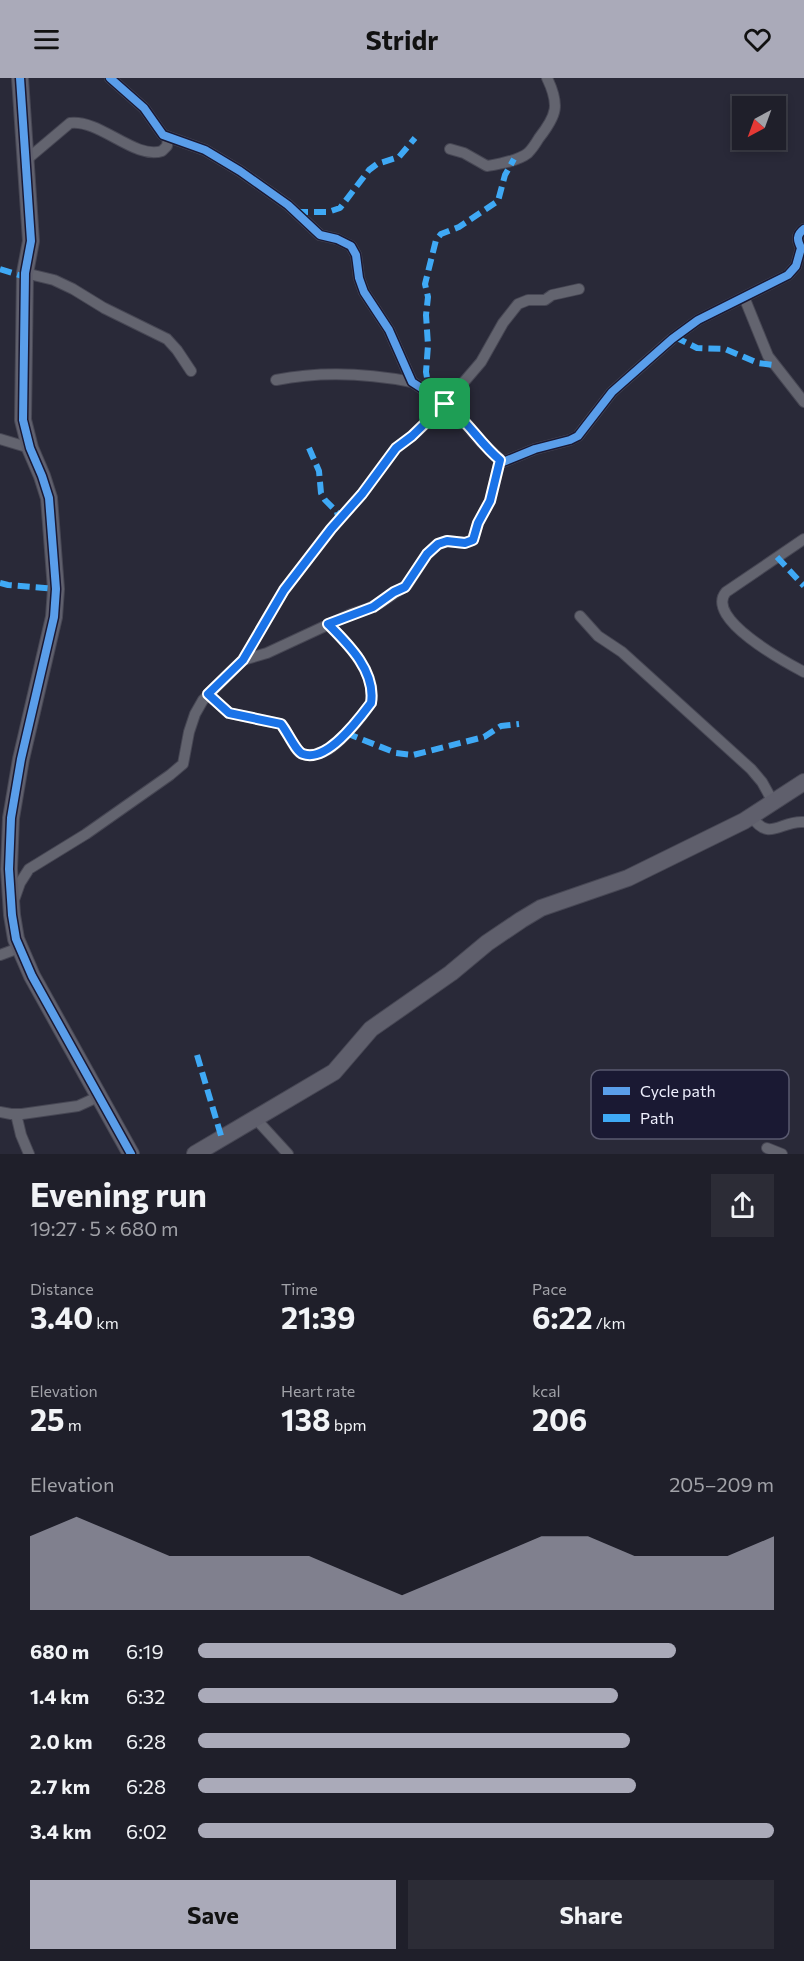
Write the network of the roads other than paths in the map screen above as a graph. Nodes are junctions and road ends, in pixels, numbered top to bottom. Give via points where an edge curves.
1 (20, 78) edge
2 (110, 78) edge
3 (547, 78) edge
4 (168, 138) junction
5 (450, 149) dead end
6 (25, 161) junction
7 (804, 229) edge
8 (25, 273) junction
9 (579, 289) dead end
10 (744, 297) junction
11 (191, 371) dead end
12 (276, 380) dead end
13 (412, 382) junction
14 (804, 402) edge
15 (445, 404) junction
16 (0, 438) edge
17 (30, 448) junction
18 (500, 460) junction
19 (804, 539) edge
20 (580, 616) dead end
21 (328, 624) junction
22 (243, 660) junction
23 (804, 672) edge
24 (208, 694) junction
25 (804, 782) edge
26 (773, 802) junction
27 (751, 816) junction
28 (804, 822) edge
29 (5, 882) edge
30 (12, 906) junction
31 (19, 948) junction
32 (0, 955) edge
33 (100, 1096) junction
34 (0, 1112) edge
35 (16, 1114) junction
36 (256, 1119) junction
37 (767, 1148) dead end
38 (29, 1154) edge
39 (131, 1154) edge
40 (195, 1154) edge
41 (288, 1154) edge
42 (782, 1154) edge

1 - 6 street
2 - 4 street via 144,108
3 - 5 street via 555,95 555,112 528,153 487,166
4 - 6 street via 162,151 148,153 103,132 70,123
4 - 13 street via 205,150 288,205 320,235 351,246 364,292 389,330
6 - 8 street via 31,241
7 - 10 street via 798,236 801,248 792,271
8 - 11 street via 54,280 166,339
8 - 17 street via 23,420
9 - 15 street via 518,304 481,362
10 - 14 street via 768,356
10 - 18 street via 698,320 672,339 612,392 578,436 507,462
12 - 13 street via 340,373
13 - 15 street
15 - 18 street
15 - 22 street via 396,448 305,561
16 - 17 street
17 - 29 street via 49,498 56,588 54,617 21,759
18 - 21 street via 490,501 473,540 438,544 405,587 373,607
19 - 23 street via 726,592 722,605 728,618 749,637
20 - 26 street via 751,769
21 - 22 street
21 - 24 street via 358,656 372,695 365,711 328,750 303,755 281,724 229,713
22 - 24 street
24 - 30 street via 195,714 183,764 86,834 29,869
25 - 26 street
26 - 27 street
27 - 28 street via 765,830
27 - 36 street via 628,878 541,908 521,920 371,1029 334,1072
29 - 30 street
30 - 31 street
31 - 32 street
31 - 33 street
33 - 35 street via 78,1106
33 - 39 street
34 - 35 street
35 - 38 street
36 - 40 street
36 - 41 street
37 - 42 street

